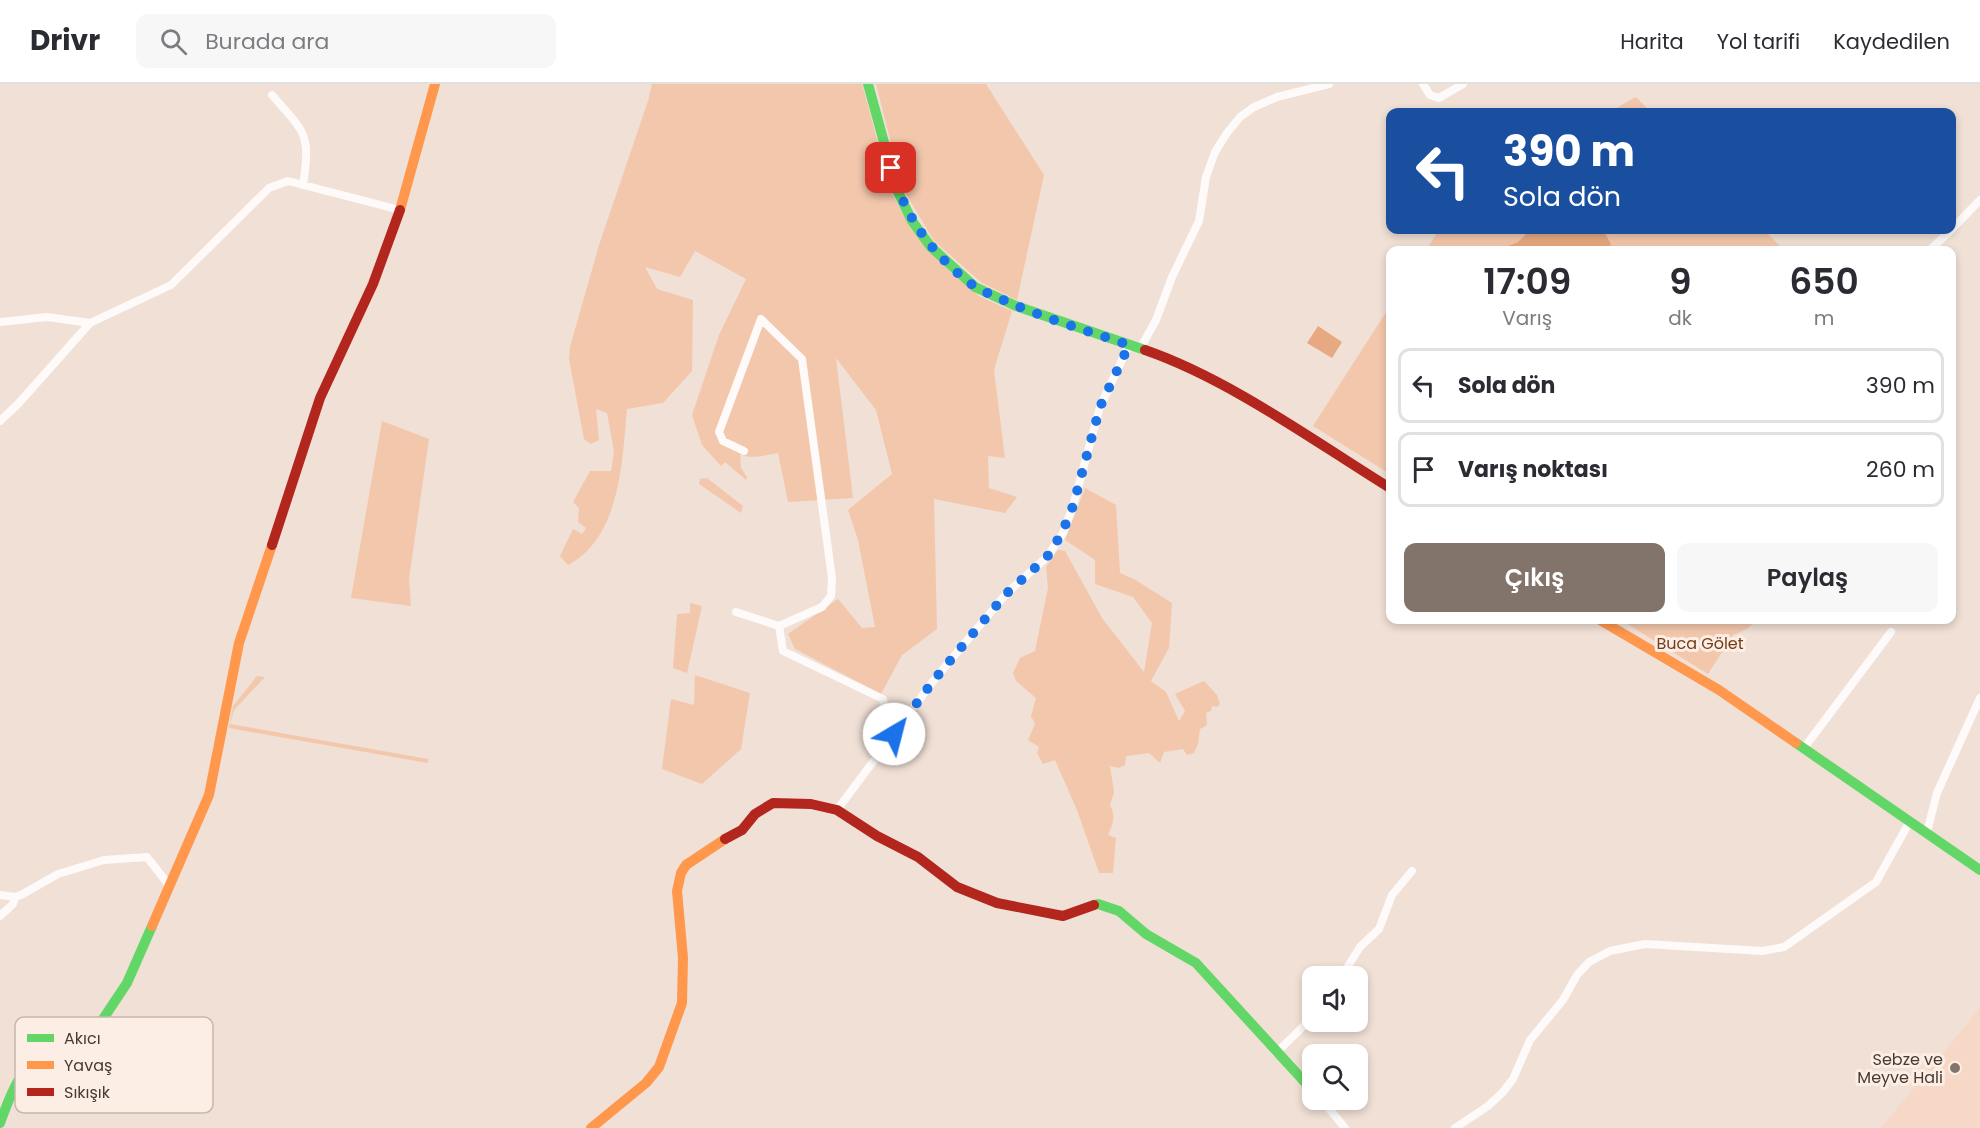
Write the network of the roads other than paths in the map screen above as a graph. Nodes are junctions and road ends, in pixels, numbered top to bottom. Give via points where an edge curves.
1 (435, 84) edge
2 (868, 84) edge
3 (1329, 84) edge
4 (1423, 84) edge
5 (1462, 84) edge
6 (272, 95) dead end
7 (303, 185) junction
8 (1980, 200) edge
9 (400, 210) junction
10 (1956, 224) edge
11 (1946, 234) edge
12 (1934, 246) edge
13 (0, 322) edge
14 (90, 323) junction
15 (1129, 345) junction
16 (1140, 349) junction
17 (0, 421) edge
18 (744, 451) dead end
19 (1386, 486) edge
20 (736, 612) dead end
21 (1607, 624) edge
22 (779, 626) junction
23 (1891, 632) dead end
24 (1980, 698) edge
25 (894, 734) junction
26 (1804, 748) junction
27 (837, 810) junction
28 (1910, 820) junction
29 (1927, 832) junction
30 (1980, 870) edge
31 (1412, 871) dead end
32 (168, 884) junction
33 (0, 895) edge
34 (15, 897) junction
35 (0, 916) edge
36 (1348, 966) edge
37 (104, 1017) edge
38 (1302, 1028) edge
39 (1276, 1053) junction
40 (1302, 1080) edge
41 (15, 1086) edge
42 (1330, 1110) edge
43 (0, 1123) edge
44 (591, 1128) edge
45 (1345, 1128) edge
46 (1455, 1128) edge

1 - 9 street
2 - 15 street via 897,190 931,247 975,287 1016,306
3 - 16 street via 1254,107 1227,133 1206,177 1199,221
4 - 5 street via 1430,95 1439,98
6 - 7 street via 305,134
7 - 9 street
7 - 14 street via 288,181 269,188 171,285
8 - 10 street
9 - 32 street via 373,284 320,398 291,482 239,643 209,795
11 - 12 street
13 - 14 street via 47,317
14 - 17 street
15 - 16 street
15 - 25 street via 1100,407 1062,533 1047,557 1006,594 934,680
16 - 19 street via 1171,359 1241,396
18 - 22 street via 723,441 719,432 761,319 802,358 832,578 831,596 822,607
20 - 22 street
21 - 26 street via 1719,690
22 - 25 street via 783,651 884,699 886,725
23 - 26 street
24 - 29 street via 1937,793
25 - 27 street
26 - 28 street
27 - 39 street via 918,857 957,887 996,903 1063,916 1098,904 1119,911 1146,934 1196,963
27 - 44 street via 811,804 773,803 754,814 742,830 686,866 677,891 683,958 682,1003 659,1067 646,1083
28 - 29 street
28 - 46 street via 1876,882 1784,947 1762,951 1645,944 1610,951 1589,962 1530,1040 1502,1093
29 - 30 street
31 - 36 street via 1392,895 1379,929 1360,947
32 - 34 street via 147,857 104,860 58,874
32 - 37 street via 127,983
33 - 34 street
34 - 35 street
38 - 39 street
39 - 40 street
41 - 43 street
42 - 45 street

